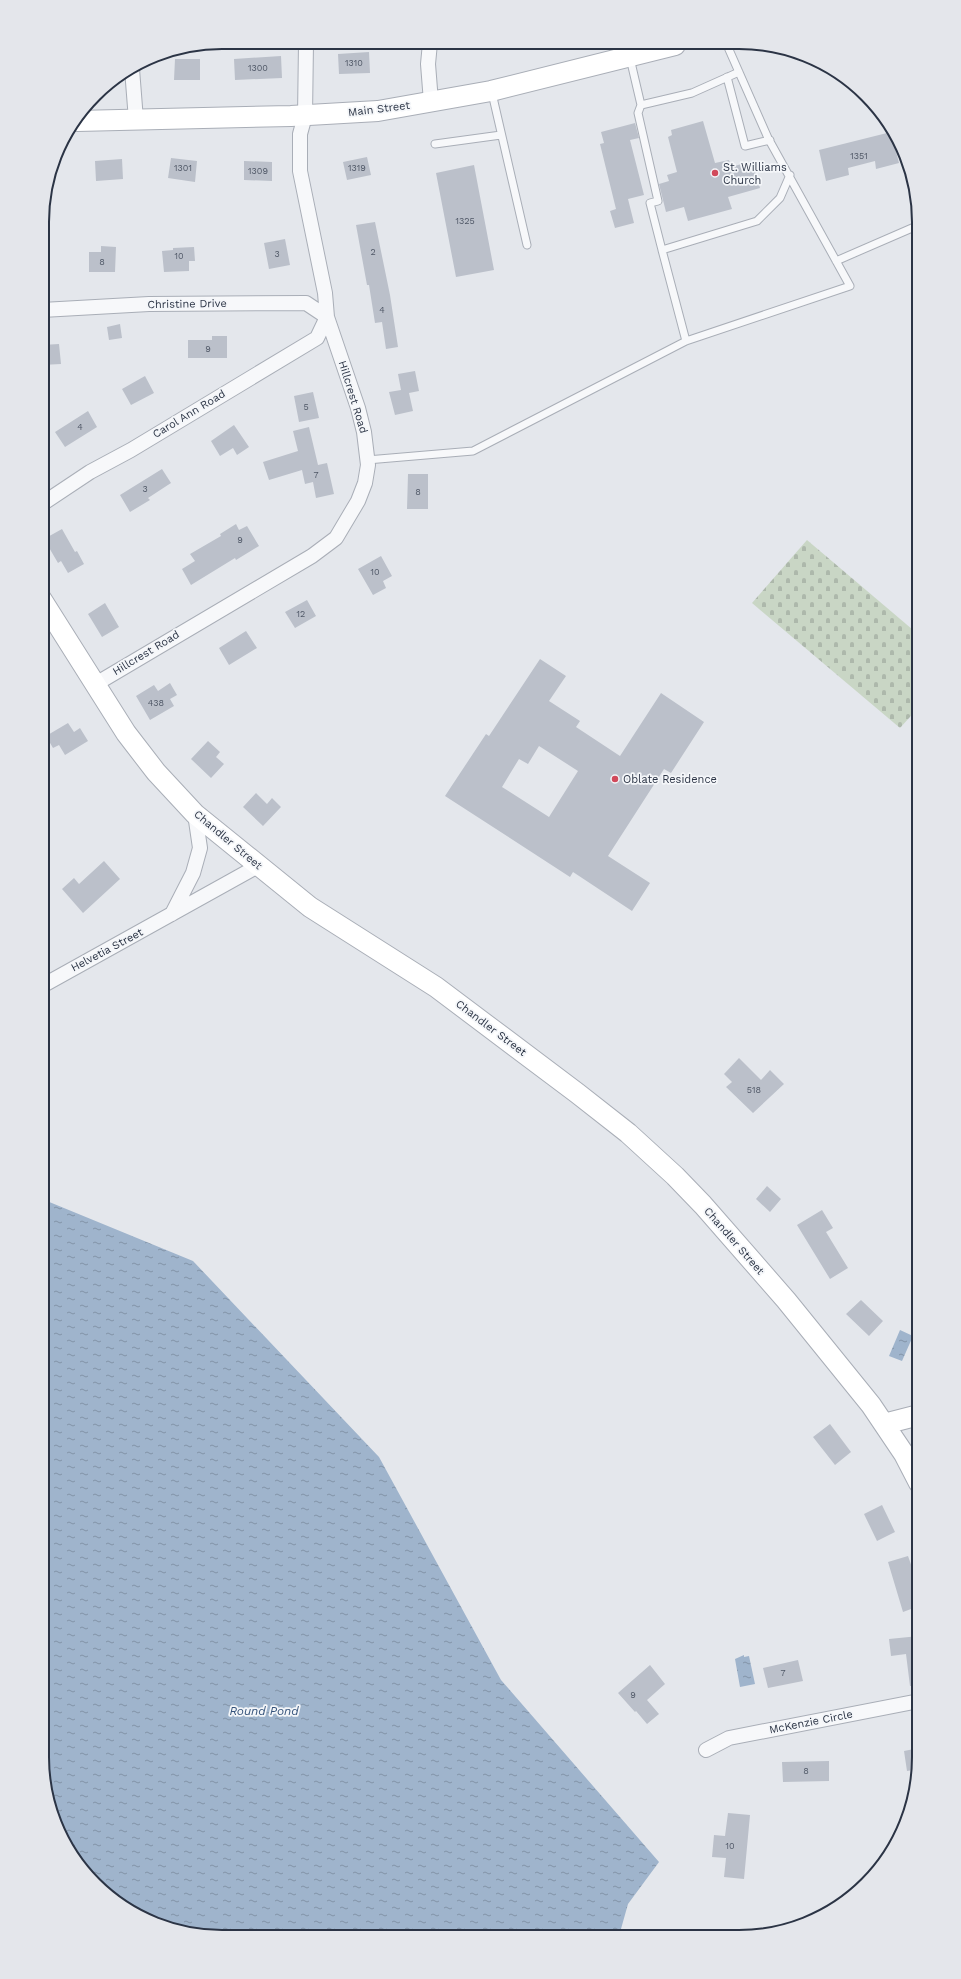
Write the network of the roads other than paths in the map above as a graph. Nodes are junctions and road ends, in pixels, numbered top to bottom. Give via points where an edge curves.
1 (306, 49) edge
2 (429, 49) edge
3 (656, 49) edge
4 (729, 49) edge
5 (628, 55) junction
6 (739, 72) junction
7 (132, 74) edge
8 (727, 77) junction
9 (491, 91) junction
10 (431, 102) junction
11 (641, 105) junction
12 (305, 116) junction
13 (136, 120) junction
14 (82, 121) edge
15 (502, 135) junction
16 (770, 140) junction
17 (435, 144) dead end
18 (790, 176) junction
19 (912, 229) edge
20 (527, 244) dead end
21 (662, 250) junction
22 (836, 261) junction
23 (49, 310) edge
24 (327, 317) junction
25 (686, 341) junction
26 (367, 460) junction
27 (49, 499) edge
28 (49, 611) edge
29 (94, 684) junction
30 (195, 814) junction
31 (258, 866) junction
32 (172, 914) junction
33 (49, 982) edge
34 (912, 1417) edge
35 (884, 1424) junction
36 (912, 1469) edge
37 (912, 1702) edge
38 (706, 1750) dead end

1 - 12 street, Hillcrest Road
2 - 10 street
3 - 5 main road, Main Street
4 - 6 lane
5 - 9 main road, Main Street
5 - 11 lane
6 - 8 lane
6 - 16 lane
7 - 13 street
8 - 11 lane via 692,93
8 - 16 lane via 745,146
9 - 10 main road, Main Street
9 - 15 lane
10 - 12 main road, Main Street via 378,110
11 - 21 lane via 638,113 658,201 650,203
12 - 13 main road, Main Street
12 - 24 street, Hillcrest Road via 300,134 300,171 325,294
13 - 14 main road, Main Street
15 - 17 lane
15 - 20 lane
16 - 18 lane
18 - 21 lane via 780,198 757,221
18 - 22 lane
19 - 22 lane
21 - 25 lane
22 - 25 lane via 850,286
23 - 24 street, Christine Drive via 148,304 306,303
24 - 26 street, Hillcrest Road via 358,408
24 - 27 street, Carol Ann Road via 317,338 90,472
25 - 26 lane via 473,451
26 - 29 street, Hillcrest Road via 365,483 358,501 336,538 312,556
28 - 29 main road, Chandler Street
29 - 30 main road, Chandler Street via 126,733 156,772
30 - 31 main road, Chandler Street
30 - 32 street via 200,848 193,873
31 - 32 street, Helvetia Street
31 - 35 main road, Chandler Street via 310,907 448,996 643,1146 703,1205 781,1294
32 - 33 street, Helvetia Street
34 - 35 main road
35 - 36 main road, Chandler Street
37 - 38 street, McKenzie Circle via 729,1738

